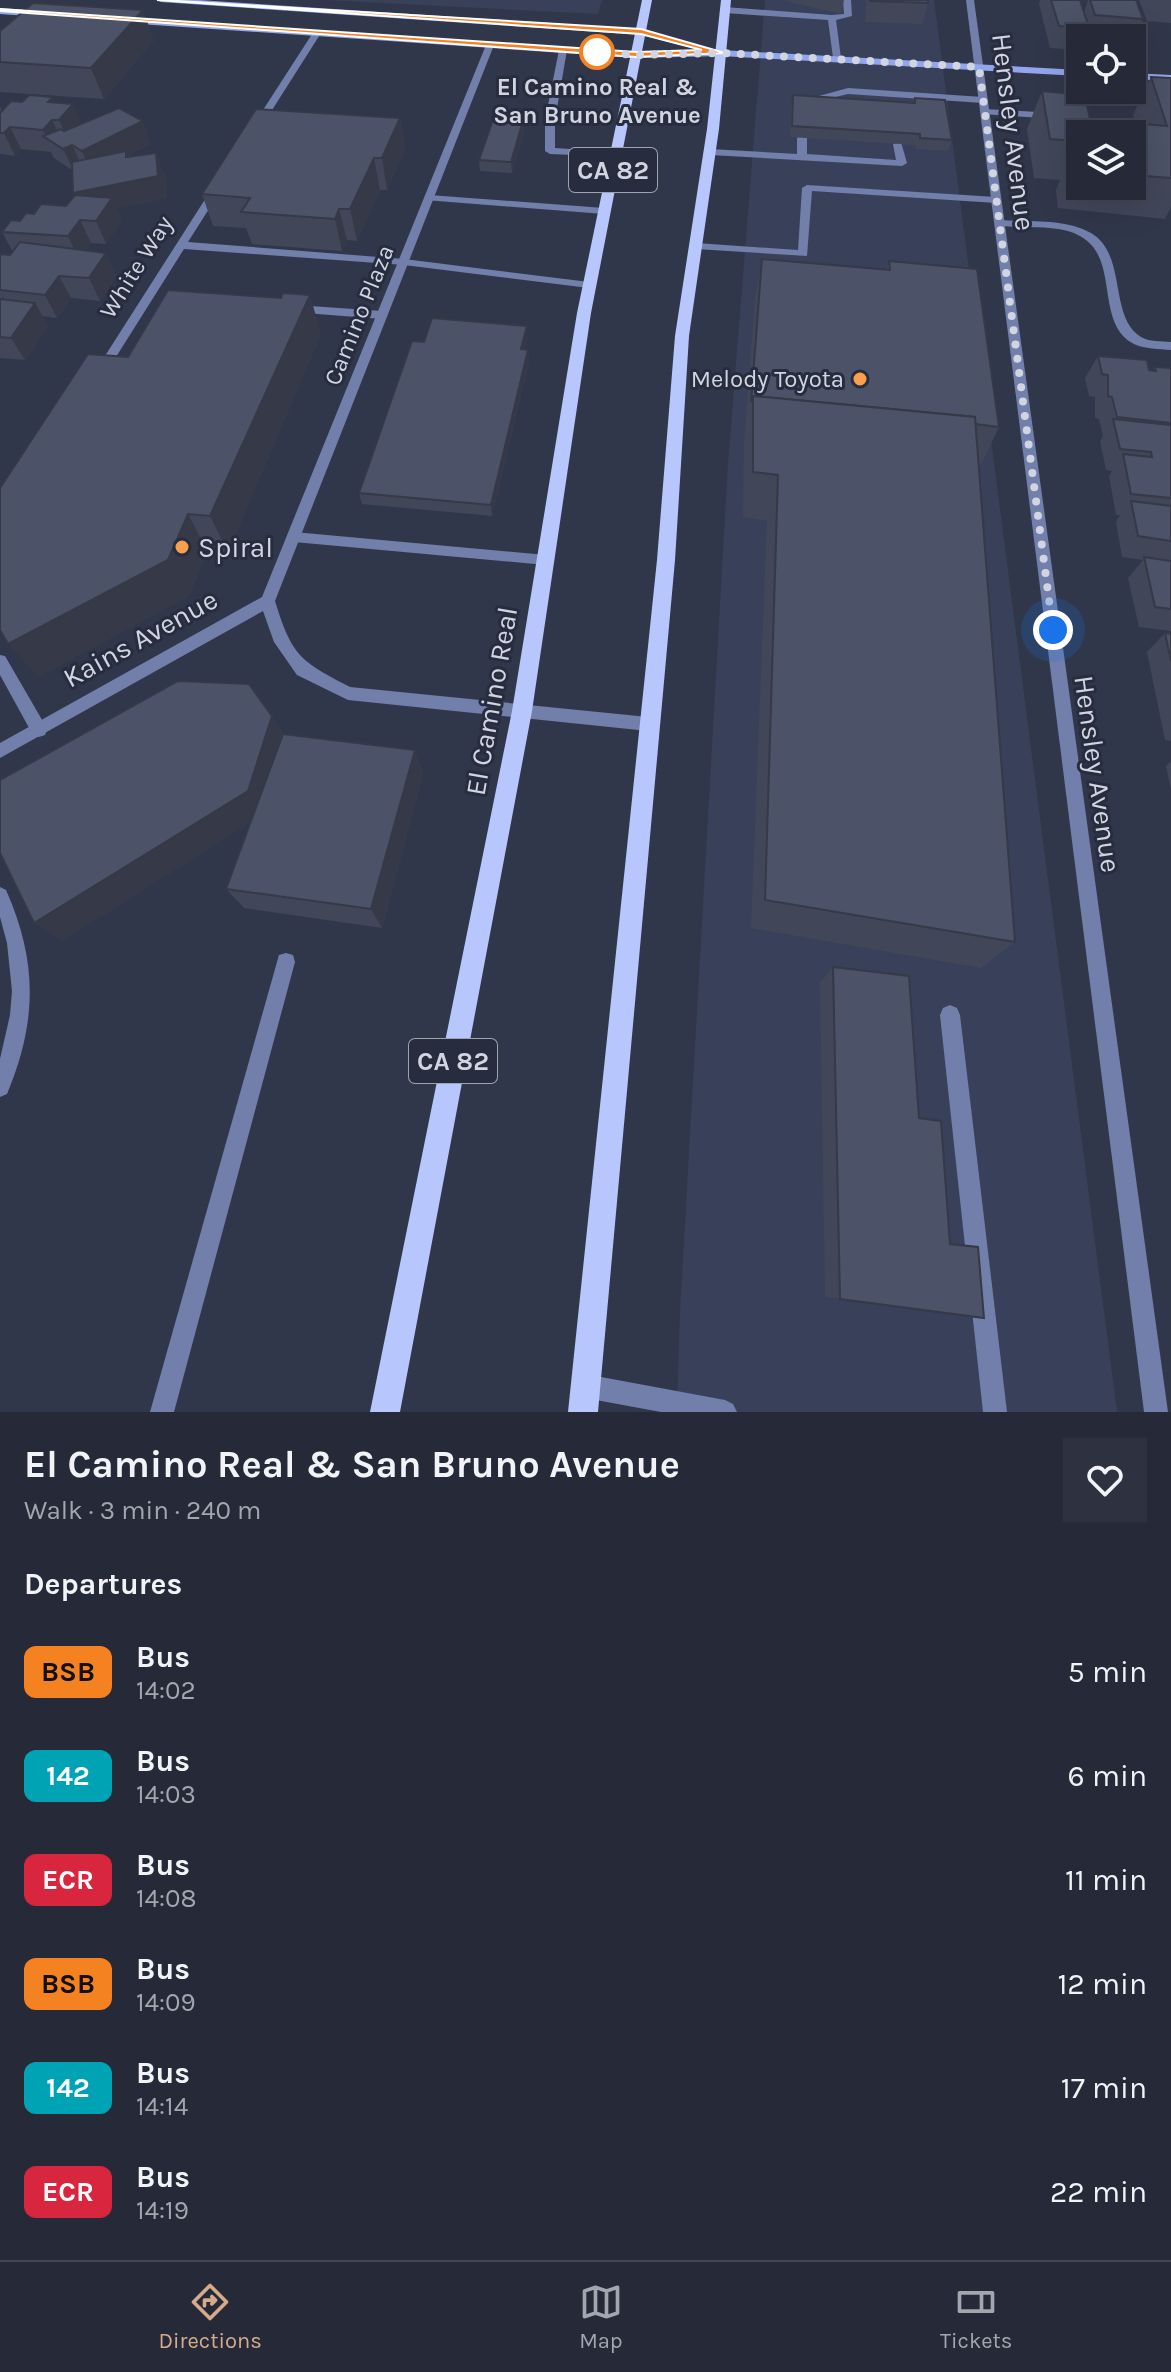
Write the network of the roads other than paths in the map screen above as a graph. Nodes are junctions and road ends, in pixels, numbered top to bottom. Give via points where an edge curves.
1 (161, 0) edge
2 (647, 0) edge
3 (761, 0) edge
4 (847, 0) edge
5 (970, 0) edge
6 (725, 5) edge
7 (0, 11) edge
8 (760, 12) junction
9 (44, 14) junction
10 (59, 15) edge
11 (832, 18) junction
12 (120, 19) edge
13 (36, 23) edge
14 (641, 32) junction
15 (317, 33) junction
16 (490, 45) junction
17 (563, 50) junction
18 (721, 53) junction
19 (636, 55) junction
20 (837, 58) junction
21 (979, 67) junction
22 (1066, 72) edge
23 (1146, 77) edge
24 (1171, 78) edge
25 (848, 96) junction
26 (882, 105) edge
27 (984, 106) junction
28 (801, 107) edge
29 (1069, 117) edge
30 (802, 138) edge
31 (246, 143) edge
32 (898, 144) edge
33 (710, 152) junction
34 (615, 155) junction
35 (802, 157) junction
36 (222, 181) edge
37 (429, 198) junction
38 (996, 200) junction
39 (604, 211) junction
40 (999, 223) junction
41 (181, 245) junction
42 (696, 246) junction
43 (404, 262) junction
44 (589, 285) junction
45 (147, 298) junction
46 (163, 299) edge
47 (290, 309) edge
48 (382, 315) junction
49 (1171, 346) edge
50 (90, 388) edge
51 (294, 537) junction
52 (546, 560) junction
53 (268, 601) junction
54 (0, 661) edge
55 (522, 711) junction
56 (648, 724) junction
57 (39, 730) junction
58 (0, 751) edge
59 (0, 896) edge
60 (286, 962) dead end
61 (950, 1015) dead end
62 (1, 1081) edge
63 (585, 1386) junction
64 (162, 1412) edge
65 (385, 1412) edge
66 (583, 1412) edge
67 (725, 1412) edge
68 (995, 1412) edge
69 (1156, 1412) edge

1 - 14 main road
2 - 14 main road, El Camino Real / CA 82
3 - 8 street
4 - 11 street via 848,16
5 - 21 street, Hensley Avenue
6 - 8 street
6 - 18 main road
7 - 9 main road
8 - 11 street
9 - 10 main road
9 - 13 street
11 - 20 street
12 - 15 main road
14 - 18 main road
14 - 19 main road, El Camino Real / CA 82
15 - 16 main road
15 - 31 street
16 - 17 main road
16 - 37 street, Camino Plaza
17 - 19 main road
17 - 34 street via 550,151
18 - 19 main road
18 - 20 main road
18 - 33 main road
19 - 34 main road, El Camino Real / CA 82
20 - 21 main road
21 - 22 main road
21 - 27 street, Hensley Avenue
23 - 24 main road
25 - 26 street
25 - 27 street
25 - 28 street via 801,102
27 - 29 street
27 - 38 street, Hensley Avenue
30 - 35 street
32 - 35 street via 902,163 851,155
33 - 35 street
33 - 42 main road
34 - 39 main road, El Camino Real / CA 82
36 - 41 street, White Way
37 - 39 street
37 - 43 street, Camino Plaza
38 - 40 street, Hensley Avenue
38 - 42 street via 807,188 803,254
39 - 44 main road, El Camino Real / CA 82
40 - 49 street via 1090,236 1102,249 1124,329 1135,339
40 - 69 street, Hensley Avenue
41 - 43 street
41 - 45 street, White Way
42 - 56 main road via 682,336
43 - 44 street
43 - 48 street, Camino Plaza
44 - 52 main road, El Camino Real / CA 82
45 - 46 street
45 - 50 street, White Way
47 - 48 street
48 - 51 street, Camino Plaza
51 - 52 street
51 - 53 street, Camino Plaza
52 - 55 main road, El Camino Real / CA 82
53 - 55 street via 279,638 303,670 348,693
53 - 57 street, Kains Avenue
54 - 57 street
55 - 56 street
55 - 65 main road, El Camino Real / CA 82
56 - 63 main road
57 - 58 street, Kains Avenue
59 - 62 street via 22,966 22,1010
60 - 64 street
61 - 68 street
63 - 66 main road
63 - 67 street

